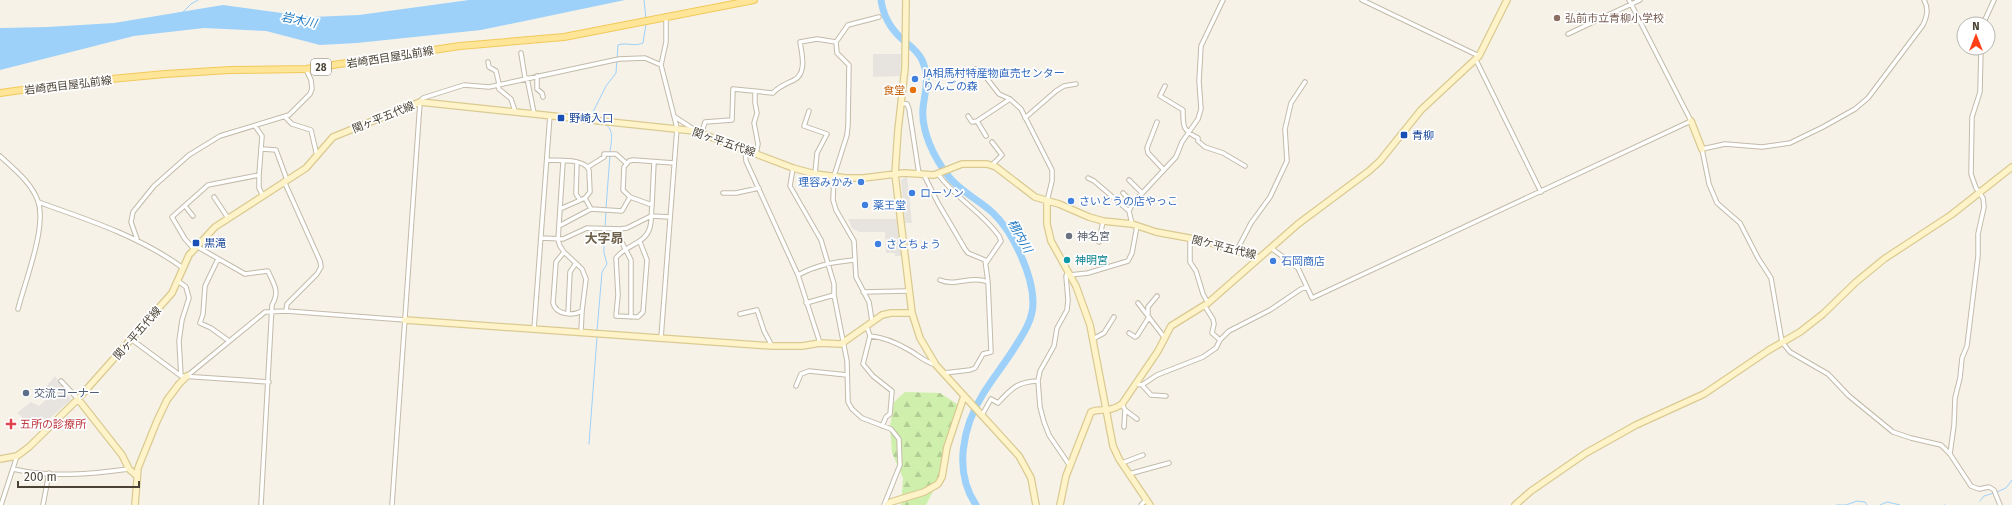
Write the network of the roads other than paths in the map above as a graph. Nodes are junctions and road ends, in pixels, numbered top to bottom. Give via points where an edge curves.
1 (754, 0) edge
2 (906, 0) edge
3 (1223, 0) edge
4 (1362, 0) edge
5 (1507, 0) edge
6 (1629, 0) edge
7 (1640, 0) edge
8 (1924, 0) edge
9 (1994, 0) edge
10 (1630, 5) junction
11 (1987, 16) edge
12 (879, 17) dead end
13 (666, 18) junction
14 (1568, 34) dead end
15 (836, 42) junction
16 (521, 53) dead end
17 (1981, 56) edge
18 (1478, 58) junction
19 (488, 62) dead end
20 (661, 65) junction
21 (306, 69) junction
22 (974, 69) dead end
23 (537, 76) junction
24 (526, 78) junction
25 (1305, 82) dead end
26 (499, 84) junction
27 (1076, 84) dead end
28 (1165, 86) dead end
29 (755, 92) junction
30 (0, 93) edge
31 (543, 97) dead end
32 (1010, 99) junction
33 (420, 102) junction
34 (901, 103) junction
35 (515, 111) junction
36 (809, 111) dead end
37 (534, 113) junction
38 (550, 115) junction
39 (675, 116) junction
40 (968, 116) dead end
41 (285, 117) junction
42 (1025, 118) junction
43 (977, 121) junction
44 (1691, 121) junction
45 (1157, 122) dead end
46 (255, 126) junction
47 (676, 128) junction
48 (695, 130) junction
49 (702, 132) junction
50 (1188, 133) junction
51 (986, 136) dead end
52 (992, 142) dead end
53 (262, 149) junction
54 (744, 149) junction
55 (1702, 149) junction
56 (756, 154) junction
57 (0, 156) edge
58 (317, 156) junction
59 (547, 160) junction
60 (563, 162) junction
61 (577, 162) junction
62 (654, 162) junction
63 (626, 163) junction
64 (674, 163) junction
65 (992, 165) junction
66 (588, 166) junction
67 (1245, 166) dead end
68 (2012, 167) edge
69 (793, 168) junction
70 (1163, 168) junction
71 (816, 174) junction
72 (895, 174) junction
73 (921, 174) junction
74 (938, 174) junction
75 (259, 175) junction
76 (834, 176) junction
77 (1088, 178) dead end
78 (286, 180) junction
79 (1128, 180) dead end
80 (758, 188) junction
81 (1541, 192) junction
82 (1980, 192) junction
83 (723, 193) dead end
84 (1123, 193) dead end
85 (1142, 193) junction
86 (263, 196) junction
87 (214, 197) dead end
88 (630, 197) junction
89 (585, 198) junction
90 (580, 200) junction
91 (1047, 201) junction
92 (38, 202) junction
93 (1133, 203) junction
94 (652, 205) junction
95 (185, 206) junction
96 (560, 209) junction
97 (591, 209) junction
98 (1129, 211) junction
99 (193, 216) dead end
100 (651, 216) junction
101 (670, 217) junction
102 (228, 218) junction
103 (1103, 221) junction
104 (1135, 225) junction
105 (559, 226) junction
106 (620, 229) junction
107 (541, 238) junction
108 (1190, 238) junction
109 (137, 239) junction
110 (558, 240) junction
111 (640, 242) junction
112 (1099, 242) dead end
113 (195, 247) junction
114 (1271, 248) junction
115 (624, 249) junction
116 (1237, 250) junction
117 (564, 252) junction
118 (1259, 258) junction
119 (218, 259) junction
120 (854, 260) junction
121 (576, 262) junction
122 (828, 262) junction
123 (986, 263) junction
124 (183, 268) junction
125 (1069, 274) junction
126 (798, 275) junction
127 (940, 280) dead end
128 (178, 281) junction
129 (988, 282) junction
130 (1307, 287) junction
131 (908, 291) junction
132 (863, 292) junction
133 (834, 295) junction
134 (1157, 296) dead end
135 (806, 303) junction
136 (1138, 303) dead end
137 (1206, 304) junction
138 (18, 309) dead end
139 (582, 310) junction
140 (273, 311) junction
141 (286, 311) junction
142 (568, 313) junction
143 (912, 313) junction
144 (740, 314) dead end
145 (1149, 316) junction
146 (630, 317) junction
147 (1114, 318) dead end
148 (405, 320) junction
149 (872, 321) junction
150 (867, 326) junction
151 (534, 329) junction
152 (581, 332) junction
153 (1129, 333) dead end
154 (870, 336) junction
155 (1164, 337) junction
156 (661, 338) junction
157 (131, 339) junction
158 (1093, 339) junction
159 (1220, 340) junction
160 (229, 341) junction
161 (844, 342) junction
162 (1782, 342) junction
163 (820, 343) junction
164 (772, 346) junction
165 (936, 365) junction
166 (943, 373) junction
167 (847, 375) junction
168 (184, 376) junction
169 (61, 381) dead end
170 (1038, 381) junction
171 (269, 382) junction
172 (1140, 384) junction
173 (796, 386) dead end
174 (964, 396) junction
175 (1166, 396) dead end
176 (78, 400) junction
177 (1122, 404) junction
178 (1125, 410) junction
179 (1106, 411) junction
180 (981, 414) junction
181 (1137, 419) dead end
182 (882, 426) junction
183 (1124, 427) dead end
184 (1950, 454) junction
185 (1143, 455) dead end
186 (17, 456) junction
187 (0, 459) edge
188 (1122, 463) junction
189 (1169, 463) dead end
190 (1070, 466) junction
191 (13, 469) junction
192 (130, 469) junction
193 (48, 473) junction
194 (1129, 474) junction
195 (137, 476) junction
196 (1146, 500) junction
197 (1, 505) edge
198 (43, 505) edge
199 (135, 505) edge
200 (261, 505) edge
201 (392, 505) edge
202 (885, 505) edge
203 (1036, 505) edge
204 (1060, 505) edge
205 (1141, 505) edge
206 (1150, 505) edge
207 (1515, 505) edge
208 (2000, 505) edge

1 - 13 main road, 岩崎西目屋弘前線 / 28
2 - 34 street via 906,50
3 - 50 street via 1201,46 1201,109 1198,119
4 - 18 street
5 - 18 street, 関ケ平五代線
6 - 10 street
7 - 10 street
8 - 55 street via 1927,16 1923,25 1872,93 1855,109 1790,143 1762,147 1725,144
9 - 11 street
10 - 14 street
10 - 44 street via 1663,62
12 - 15 street via 848,24
13 - 20 street via 666,42
13 - 21 main road, 岩崎西目屋弘前線 / 28 via 564,37 460,46
15 - 29 street via 818,39 800,42 803,63 796,79 778,87 773,93
15 - 76 street via 837,53 849,65 847,135
16 - 24 street
17 - 82 street via 1980,92 1972,117 1972,174 1976,188
18 - 81 street
18 - 114 street, 関ケ平五代線 via 1421,110 1380,161
19 - 26 street via 489,67 496,71
20 - 23 street via 646,58 619,59
20 - 39 street
21 - 30 main road, 岩崎西目屋弘前線 / 28 via 172,74 79,82
21 - 41 street via 311,80 310,94
22 - 32 street via 985,76 999,94
23 - 24 street
23 - 31 street via 537,89
24 - 26 street
24 - 37 street
25 - 116 street via 1291,103 1285,129 1287,161 1270,197 1251,223
26 - 33 street via 489,87 464,85 423,98
26 - 35 street via 499,89 511,99
27 - 42 street via 1064,86 1056,91
28 - 50 street via 1160,96 1183,110 1182,122
29 - 49 street via 733,89 732,120 705,122
29 - 56 street via 757,113 754,123 758,144
32 - 42 street
32 - 43 street
33 - 35 street, 関ヶ平五代線
33 - 58 street, 関ヶ平五代線 via 333,137
33 - 148 street
34 - 72 street
34 - 73 street via 907,104
35 - 37 street, 関ヶ平五代線
36 - 71 street via 804,126 827,134 817,153
37 - 38 street, 関ヶ平五代線
38 - 47 street, 関ヶ平五代線
38 - 59 street
39 - 47 street
39 - 48 street
40 - 43 street via 972,122
41 - 46 street
41 - 58 street via 292,124 311,130
42 - 91 street via 1052,170
43 - 51 street
44 - 55 street
44 - 81 street
45 - 70 street via 1147,148 1148,153
46 - 53 street via 262,136
46 - 109 street via 220,136 189,155 154,186 133,212 131,222
47 - 48 street, 関ヶ平五代線
47 - 64 street
48 - 49 street, 関ヶ平五代線
49 - 54 street, 関ヶ平五代線
50 - 67 street via 1198,138 1205,147 1223,153
50 - 70 street via 1176,157
52 - 65 street via 1002,155
53 - 75 street
53 - 78 street via 276,150
54 - 56 street, 関ヶ平五代線
54 - 80 street via 746,161
55 - 162 street via 1709,184 1716,203 1740,223 1771,278
56 - 69 street, 関ヶ平五代線
57 - 92 street via 26,181
58 - 78 street, 関ヶ平五代線 via 306,168
59 - 60 street
59 - 107 street
60 - 61 street
60 - 96 street
61 - 66 street
61 - 90 street via 576,194
62 - 63 street via 633,160
62 - 64 street
62 - 94 street
63 - 66 street via 616,154 604,154 604,157
63 - 88 street via 623,190
64 - 101 street
65 - 74 street via 968,163
65 - 91 street, 関ケ平五代線 via 1027,193
66 - 89 street via 591,190
68 - 82 street
69 - 71 street, 関ヶ平五代線
69 - 122 street via 790,186 821,240
70 - 85 street
71 - 76 street, 関ヶ平五代線
72 - 73 street
72 - 76 street, 関ヶ平五代線 via 857,178
72 - 131 street
73 - 74 street
73 - 123 street via 965,249
74 - 123 street via 952,192 975,210 999,236 1001,241
75 - 86 street via 259,188
75 - 95 street via 208,185
76 - 120 street via 833,200 854,241
77 - 98 street via 1094,180
78 - 86 street, 関ヶ平五代線
78 - 141 street via 321,267 287,304
79 - 85 street
80 - 83 street
80 - 126 street
81 - 130 street via 1312,298
82 - 162 street via 1941,222 1884,259 1813,323
82 - 184 street via 1984,207 1978,234 1975,286 1967,346 1962,358 1955,398
84 - 93 street
85 - 93 street
86 - 102 street, 関ヶ平五代線
87 - 102 street
88 - 94 street
88 - 97 street via 622,211
89 - 90 street
89 - 97 street
90 - 96 street
91 - 103 street, 関ケ平五代線
91 - 125 street via 1049,233
92 - 109 street
92 - 138 street via 39,233
93 - 98 street
94 - 100 street
95 - 99 street
95 - 113 street via 172,217 185,240
96 - 105 street
97 - 105 street
98 - 104 street
100 - 101 street
100 - 106 street
100 - 111 street via 648,232
101 - 156 street
102 - 113 street, 関ヶ平五代線
103 - 104 street, 関ケ平五代線
103 - 112 street
104 - 108 street, 関ケ平五代線
104 - 125 street via 1128,261 1088,273
105 - 110 street
106 - 110 street via 587,228
106 - 115 street
107 - 110 street
107 - 151 street
108 - 116 street, 関ケ平五代線
108 - 137 street via 1190,262 1196,271
109 - 124 street
110 - 117 street
111 - 115 street
111 - 146 street via 648,260 644,308 641,315
113 - 119 street
113 - 124 street, 関ヶ平五代線
114 - 118 street, 関ケ平五代線
114 - 130 street via 1298,268
115 - 146 street via 631,260
115 - 146 street via 616,258 616,316
116 - 118 street, 関ケ平五代線
117 - 121 street
117 - 142 street via 556,262 553,303 557,310
118 - 137 street
119 - 140 street via 245,274 268,271 276,290
119 - 160 street via 205,286 200,323
120 - 122 street
120 - 132 street via 856,277
121 - 139 street via 586,279
121 - 142 street via 570,272
122 - 126 street
122 - 133 street
123 - 129 street
124 - 128 street, 関ヶ平五代線
125 - 158 street via 1087,315
125 - 170 street via 1066,276 1067,310 1057,328 1054,346 1040,371
126 - 135 street
127 - 129 street via 946,283 980,278
128 - 157 street, 関ヶ平五代線 via 172,293
128 - 168 street via 186,288 189,298 179,341
129 - 166 street via 991,352 983,354 975,368
130 - 159 street via 1229,332
131 - 132 street
131 - 143 street
132 - 149 street via 869,302
133 - 135 street
133 - 161 street
134 - 145 street via 1148,307
135 - 163 street
136 - 145 street
137 - 155 street via 1171,326
137 - 159 street via 1213,319 1212,333
139 - 142 street
139 - 152 street
140 - 141 street
140 - 160 street via 257,317
140 - 171 street
141 - 148 street
143 - 149 street via 891,313
143 - 165 street via 920,338
144 - 164 street via 757,310
145 - 153 street via 1137,336
145 - 155 street
147 - 158 street via 1104,333
148 - 151 street
148 - 201 street
149 - 150 street
150 - 154 street
150 - 161 street
151 - 152 street
152 - 156 street
154 - 165 street via 885,339
154 - 182 street via 863,364 892,391 893,396 890,414
155 - 172 street
156 - 164 street
157 - 168 street
157 - 176 street, 関ヶ平五代線
158 - 179 street
159 - 172 street via 1216,348 1203,357
160 - 168 street
161 - 163 street
161 - 167 street
162 - 184 street via 1790,352 1828,374 1849,396 1893,432 1941,446
162 - 207 street via 1699,397 1636,425 1586,453
163 - 164 street
165 - 166 street
166 - 174 street
167 - 173 street via 809,370 801,374
167 - 182 street via 848,402 852,409 862,418
168 - 171 street
168 - 195 street via 167,400 157,421
169 - 176 street
170 - 180 street via 1015,386 998,404 991,399
170 - 190 street via 1040,407 1047,429
171 - 200 street
172 - 175 street via 1151,394
172 - 177 street
174 - 180 street
174 - 202 street via 938,484 924,492
176 - 186 street, 関ヶ平五代線
176 - 192 street via 122,454
177 - 178 street
177 - 179 street
178 - 181 street
178 - 183 street
179 - 188 street via 1110,436
179 - 190 street via 1094,411 1089,416
180 - 203 street via 1019,456 1034,488
182 - 202 street via 891,429 899,439 900,461
184 - 208 street via 1971,486 1979,489 1989,487 1994,490
185 - 188 street
186 - 187 street, 関ヶ平五代線
186 - 191 street
188 - 194 street
189 - 194 street
190 - 204 street
191 - 193 street
191 - 197 street
192 - 193 street via 81,475
192 - 195 street
193 - 198 street
194 - 196 street
195 - 199 street
196 - 205 street
196 - 206 street

